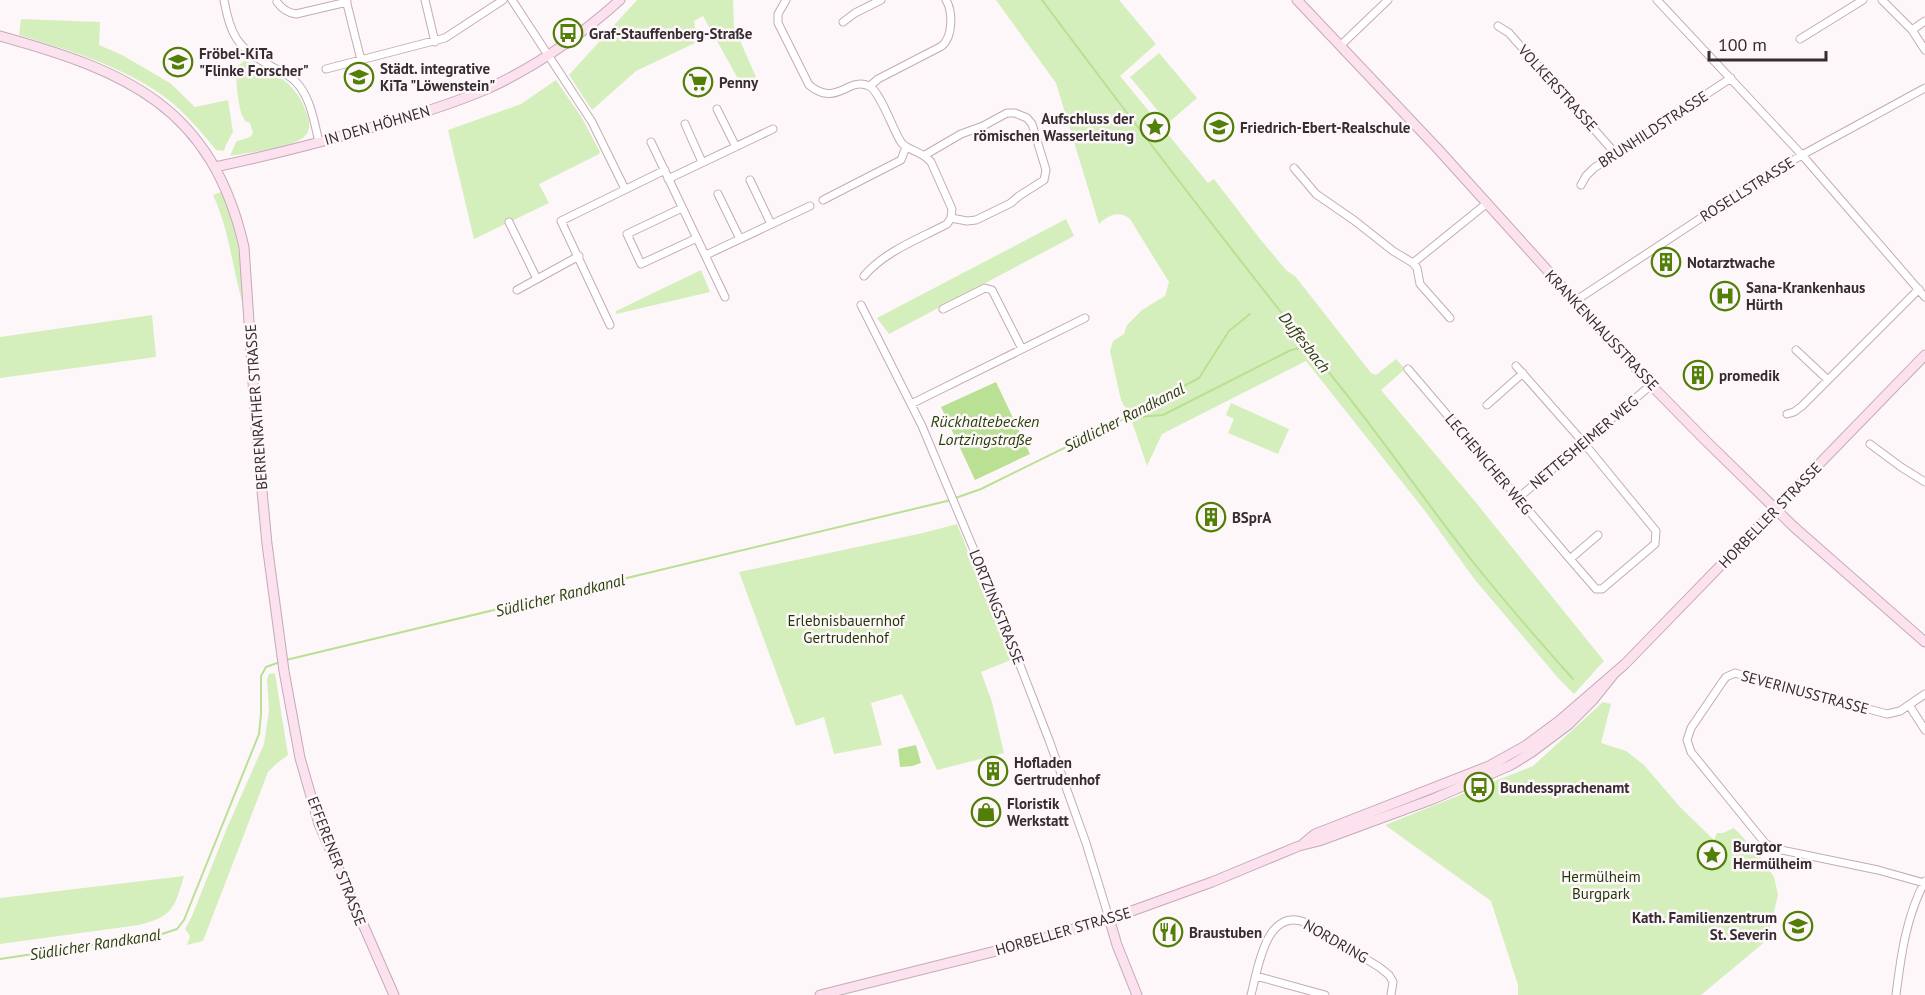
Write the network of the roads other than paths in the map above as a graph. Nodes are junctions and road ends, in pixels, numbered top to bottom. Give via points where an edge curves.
1 (224, 0) edge
2 (425, 0) edge
3 (503, 0) edge
4 (512, 0) edge
5 (620, 0) edge
6 (786, 0) edge
7 (881, 0) edge
8 (946, 0) edge
9 (1297, 0) edge
10 (1388, 0) edge
11 (1657, 0) edge
12 (1863, 0) edge
13 (1882, 0) edge
14 (346, 1) edge
15 (277, 2) dead end
16 (1925, 21) edge
17 (843, 22) dead end
18 (1498, 26) dead end
19 (1912, 30) junction
20 (0, 36) edge
21 (1800, 39) dead end
22 (435, 42) junction
23 (1341, 45) junction
24 (1925, 50) edge
25 (548, 55) junction
26 (361, 60) junction
27 (326, 69) dead end
28 (1731, 78) junction
29 (870, 86) junction
30 (1925, 88) edge
31 (717, 109) dead end
32 (685, 124) dead end
33 (773, 129) dead end
34 (319, 142) junction
35 (651, 142) dead end
36 (736, 147) junction
37 (906, 147) junction
38 (1615, 153) junction
39 (925, 155) junction
40 (1802, 155) junction
41 (702, 162) junction
42 (215, 167) junction
43 (1294, 168) dead end
44 (664, 170) junction
45 (668, 179) junction
46 (750, 180) dead end
47 (1581, 185) dead end
48 (625, 189) junction
49 (718, 194) dead end
50 (823, 200) dead end
51 (1486, 204) junction
52 (810, 206) dead end
53 (682, 208) junction
54 (951, 218) junction
55 (509, 222) dead end
56 (771, 224) junction
57 (697, 238) junction
58 (740, 239) junction
59 (706, 255) junction
60 (579, 256) junction
61 (1413, 263) junction
62 (864, 276) dead end
63 (537, 279) junction
64 (517, 290) dead end
65 (1919, 290) junction
66 (725, 297) dead end
67 (1925, 297) edge
68 (1575, 301) junction
69 (861, 305) dead end
70 (942, 309) dead end
71 (1085, 318) dead end
72 (1450, 318) dead end
73 (610, 325) dead end
74 (1022, 349) junction
75 (1796, 350) dead end
76 (1925, 355) edge
77 (1516, 366) dead end
78 (1408, 369) dead end
79 (1523, 373) junction
80 (1828, 380) junction
81 (1651, 385) junction
82 (911, 405) junction
83 (1487, 405) dead end
84 (1787, 414) dead end
85 (1583, 442) junction
86 (1870, 444) dead end
87 (1925, 482) edge
88 (1517, 499) junction
89 (1774, 509) junction
90 (1598, 536) dead end
91 (1570, 559) junction
92 (1925, 642) edge
93 (282, 652) joint
94 (1925, 694) edge
95 (1909, 705) junction
96 (1925, 730) edge
97 (1925, 882) edge
98 (1109, 918) junction
99 (1256, 976) junction
100 (394, 995) edge
101 (820, 995) edge
102 (1137, 995) edge
103 (1251, 995) edge
104 (1325, 995) edge
105 (1391, 995) edge
106 (1896, 995) edge

1 - 34 street via 231,32 237,40 253,55 286,74 304,93
2 - 22 street
3 - 22 street
4 - 25 street
5 - 25 street, IN DEN HÖHNEN
6 - 29 street via 778,14 778,24 809,86 825,94 836,94 856,85
7 - 17 street
8 - 29 street via 951,12 946,42
9 - 23 street, KRANKENHAUSSTRASSE
10 - 23 street
11 - 28 street
12 - 21 street
13 - 19 street
14 - 15 street via 296,14 282,9
14 - 26 street
16 - 19 street
18 - 38 street, VOLKERSTRASSE via 1509,33
19 - 24 street
20 - 42 street via 70,57 131,83 181,122
22 - 26 street
23 - 51 street, KRANKENHAUSSTRASSE
25 - 34 street, IN DEN HÖHNEN via 462,99
25 - 48 street via 592,122
26 - 27 street
28 - 38 street, BRUNHILDSTRASSE
28 - 40 street
29 - 37 street
30 - 40 street, ROSELLSTRASSE
31 - 36 street
32 - 41 street
33 - 36 street
34 - 42 street, IN DEN HÖHNEN
35 - 44 street
36 - 41 street
37 - 39 street
37 - 50 street via 901,160
38 - 47 street, BRUNHILDSTRASSE via 1594,168
39 - 54 street via 952,208
39 - 54 street via 1007,113 1021,115 1032,124 1046,170 1044,180 1011,203 976,220
40 - 65 street
40 - 68 street, ROSELLSTRASSE
41 - 45 street
42 - 93 street, BERRENRATHER STRASSE via 233,207 244,247 260,478
43 - 61 street via 1316,194
44 - 45 street
44 - 48 street
45 - 53 street
46 - 56 street
48 - 60 street via 561,221
49 - 58 street
51 - 61 street
51 - 68 street, KRANKENHAUSSTRASSE
52 - 56 street
53 - 57 street
53 - 57 street via 627,234 641,264
54 - 62 street via 947,224 873,265
55 - 63 street
56 - 58 street
57 - 59 street
58 - 59 street
59 - 66 street
60 - 63 street
60 - 73 street
61 - 72 street via 1420,284
63 - 64 street
65 - 67 street
65 - 80 street
68 - 81 street, KRANKENHAUSSTRASSE
69 - 82 street, LORTZINGSTRASSE
70 - 74 street via 985,288 992,290
71 - 74 street
74 - 82 street
75 - 80 street
76 - 89 street, HORBELLER STRASSE
77 - 79 street
78 - 88 street, LECHENICHER WEG
79 - 83 street
79 - 85 street
80 - 84 street via 1802,406
81 - 85 street, NETTESHEIMER WEG
81 - 89 street, KRANKENHAUSSTRASSE
82 - 98 street, LORTZINGSTRASSE via 992,593 1049,740
85 - 88 street, NETTESHEIMER WEG
85 - 91 street, LECHENICHER WEG via 1656,531 1657,539 1602,589 1596,589
86 - 87 street
88 - 91 street, LECHENICHER WEG
89 - 92 street, KRANKENHAUSSTRASSE
89 - 98 street, HORBELLER STRASSE via 1568,725 1511,765 1433,799
90 - 91 street
93 - 100 street, EFFERENER STRASSE via 300,758 319,824
94 - 95 street, SEVERINUSSTRASSE
95 - 96 street
95 - 97 street, SEVERINUSSTRASSE via 1887,714 1735,673 1723,681 1687,740 1691,752 1772,848
97 - 106 street via 1906,929
98 - 101 street, HORBELLER STRASSE via 1028,943
98 - 102 street
99 - 103 street, NORDRING
99 - 104 street
99 - 105 street, NORDRING via 1271,932 1290,919 1299,919 1380,967 1393,982

